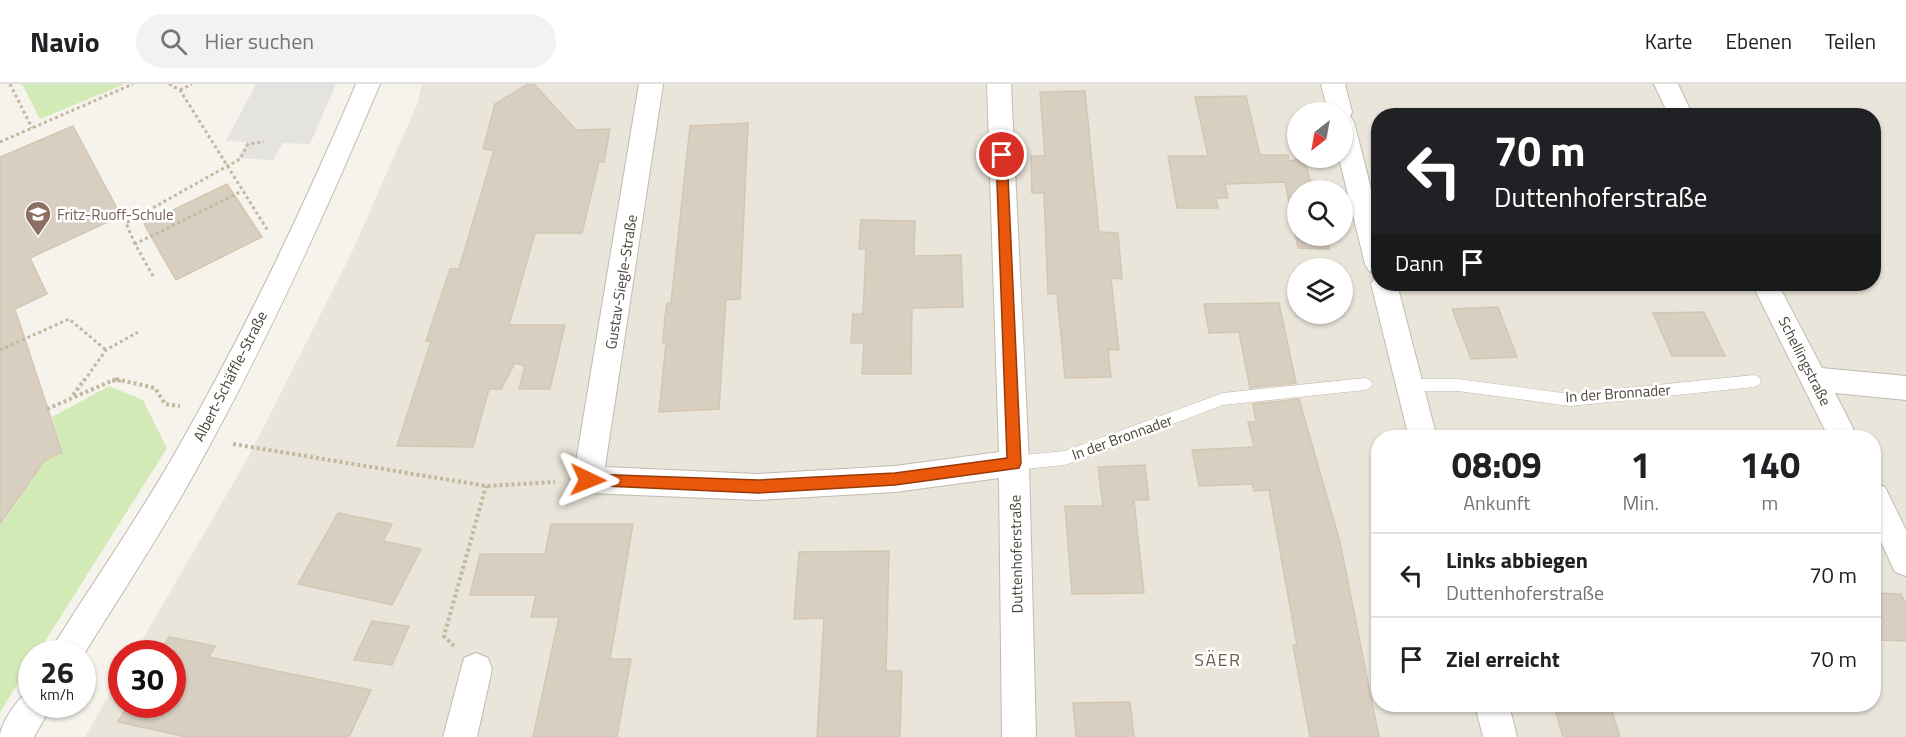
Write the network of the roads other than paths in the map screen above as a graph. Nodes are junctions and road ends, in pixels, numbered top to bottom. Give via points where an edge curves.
1 (368, 84) edge
2 (651, 84) edge
3 (999, 84) edge
4 (1333, 84) edge
5 (1666, 84) edge
6 (1338, 102) edge
7 (1677, 108) edge
8 (1353, 165) edge
9 (1371, 236) edge
10 (1386, 291) edge
11 (1769, 291) edge
12 (1815, 379) junction
13 (1754, 381) dead end
14 (1365, 384) dead end
15 (1409, 385) junction
16 (1906, 388) edge
17 (1421, 430) edge
18 (1840, 430) edge
19 (1014, 463) junction
20 (588, 480) joint
21 (1881, 511) edge
22 (1906, 562) edge
23 (75, 640) edge
24 (476, 669) road end
25 (1494, 712) edge
26 (27, 718) edge
27 (15, 737) edge
28 (460, 737) edge
29 (1019, 737) edge
30 (1500, 737) edge

1 - 23 street, Albert-Schäffle-Straße via 294,252 208,421
2 - 20 street, Gustav-Siegle-Straße
3 - 19 street, Duttenhoferstraße
4 - 6 street
5 - 7 street
8 - 9 street
10 - 15 street
11 - 12 street, Schellingstraße
12 - 16 street
12 - 18 street, Schellingstraße
13 - 15 lane, In der Bronnader via 1570,400 1458,385
14 - 19 lane, In der Bronnader via 1223,399 1065,458
15 - 17 street
19 - 20 street, In der Bronnader via 895,479 758,487
19 - 29 street, Duttenhoferstraße
21 - 22 street
24 - 28 street
25 - 30 street
26 - 27 street

